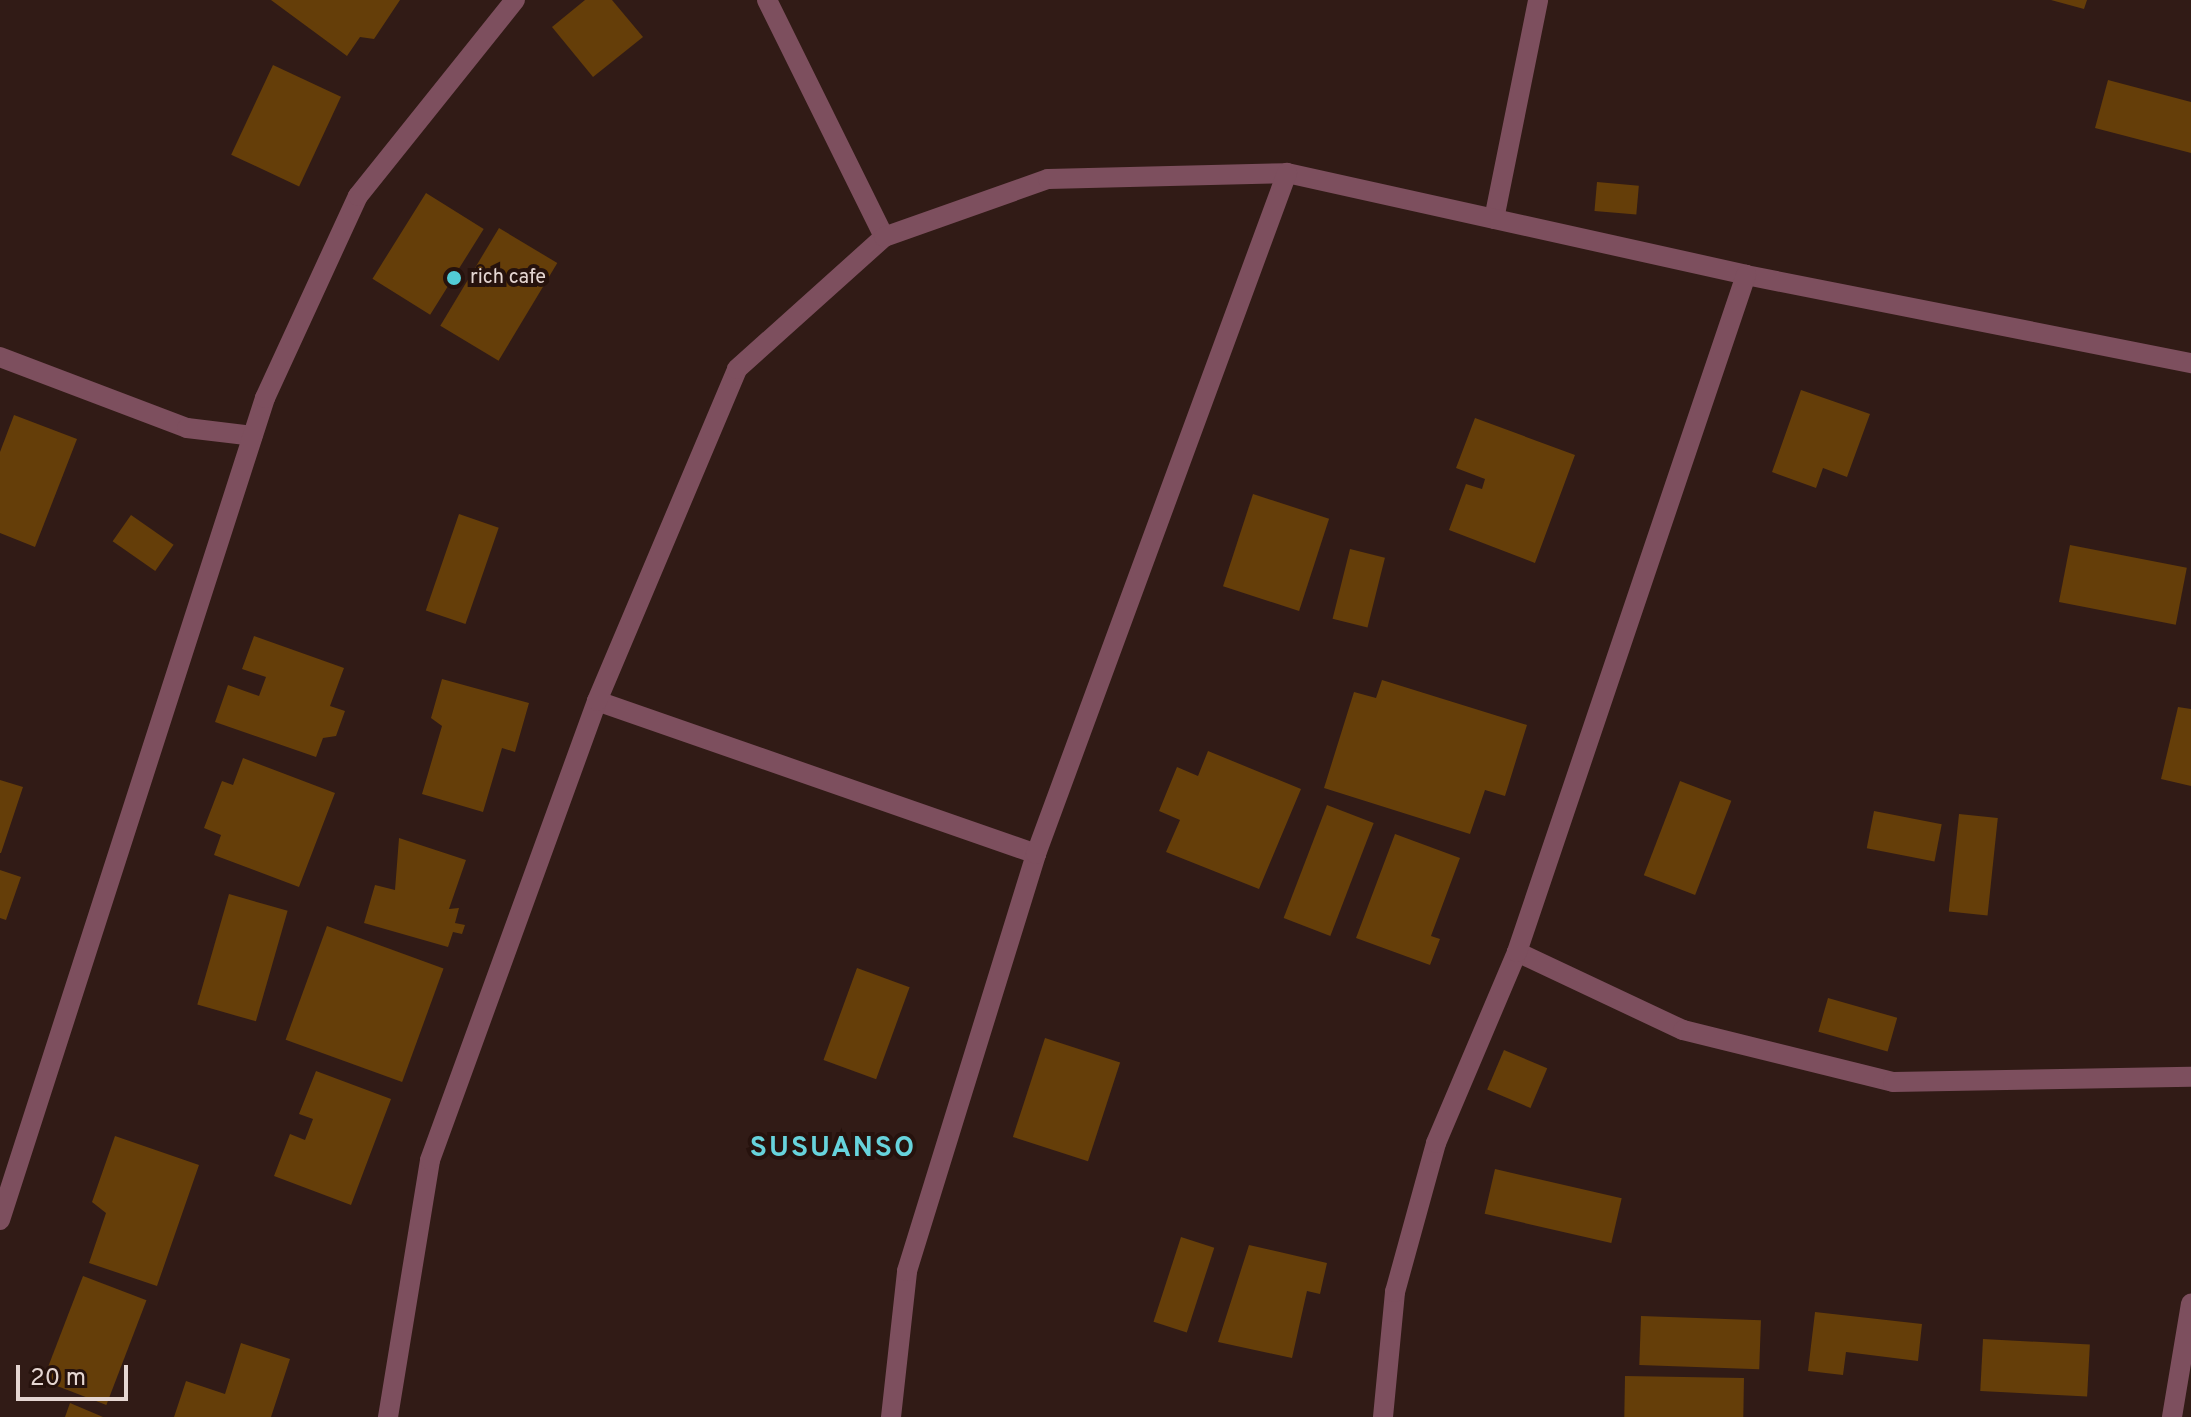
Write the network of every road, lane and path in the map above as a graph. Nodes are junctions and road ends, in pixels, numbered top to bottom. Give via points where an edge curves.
1 (515, 0) edge
2 (767, 0) edge
3 (1538, 0) edge
4 (1287, 173) junction
5 (1494, 219) junction
6 (884, 237) junction
7 (1746, 275) junction
8 (0, 357) edge
9 (2191, 363) edge
10 (253, 436) junction
11 (597, 701) junction
12 (1036, 854) junction
13 (1517, 952) junction
14 (2191, 1077) edge
15 (0, 1220) edge
16 (2191, 1304) edge
17 (388, 1417) edge
18 (891, 1417) edge
19 (1383, 1417) edge
20 (2172, 1417) edge

1 - 10 street via 358,196
2 - 6 street
3 - 5 street
4 - 5 street
4 - 6 street via 1048,179
4 - 12 street
5 - 7 street
6 - 11 street via 737,369
7 - 9 street
7 - 13 street
8 - 10 street via 187,428
10 - 15 street
11 - 12 street
11 - 17 street via 430,1160
12 - 18 street via 907,1271
13 - 14 street via 1683,1030 1893,1082
13 - 19 street via 1436,1143 1395,1292
16 - 20 street

